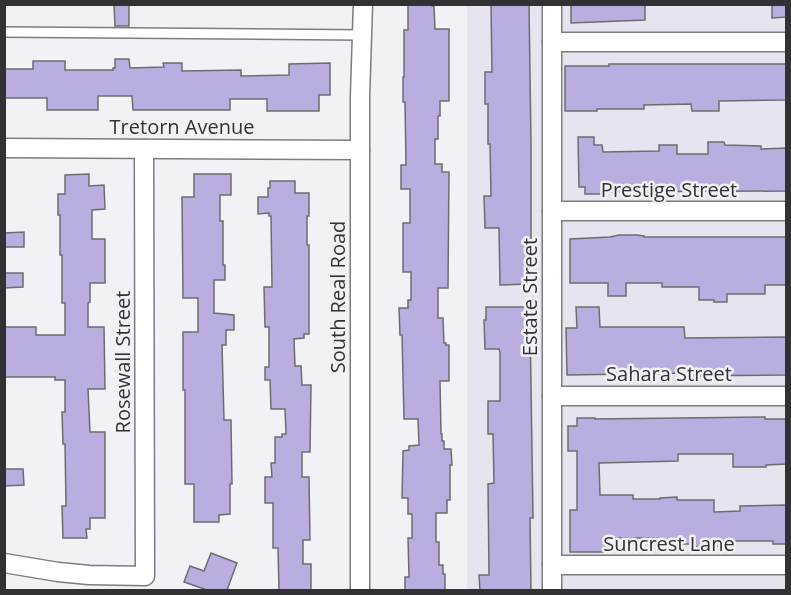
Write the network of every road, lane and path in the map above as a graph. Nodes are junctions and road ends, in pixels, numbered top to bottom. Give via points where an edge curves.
1 (363, 4) edge
2 (552, 4) edge
3 (4, 32) edge
4 (362, 34) junction
5 (552, 42) junction
6 (786, 42) edge
7 (4, 148) edge
8 (144, 148) junction
9 (360, 150) junction
10 (552, 211) junction
11 (786, 211) edge
12 (552, 396) junction
13 (786, 396) edge
14 (4, 563) edge
15 (552, 565) junction
16 (786, 565) edge
17 (360, 591) edge
18 (552, 591) edge

1 - 4 street, South Real Road
2 - 5 street, Estate Street
3 - 4 lane
4 - 9 street, South Real Road
5 - 6 street
5 - 10 street, Estate Street
7 - 8 street, Tretorn Avenue
8 - 9 street, Tretorn Avenue
8 - 14 street, Rosewall Street via 145,576 88,575
9 - 17 street, South Real Road
10 - 11 street, Prestige Street
10 - 12 street, Estate Street
12 - 13 street, Sahara Street
12 - 15 street, Estate Street
15 - 16 street, Suncrest Lane
15 - 18 street, Estate Street

